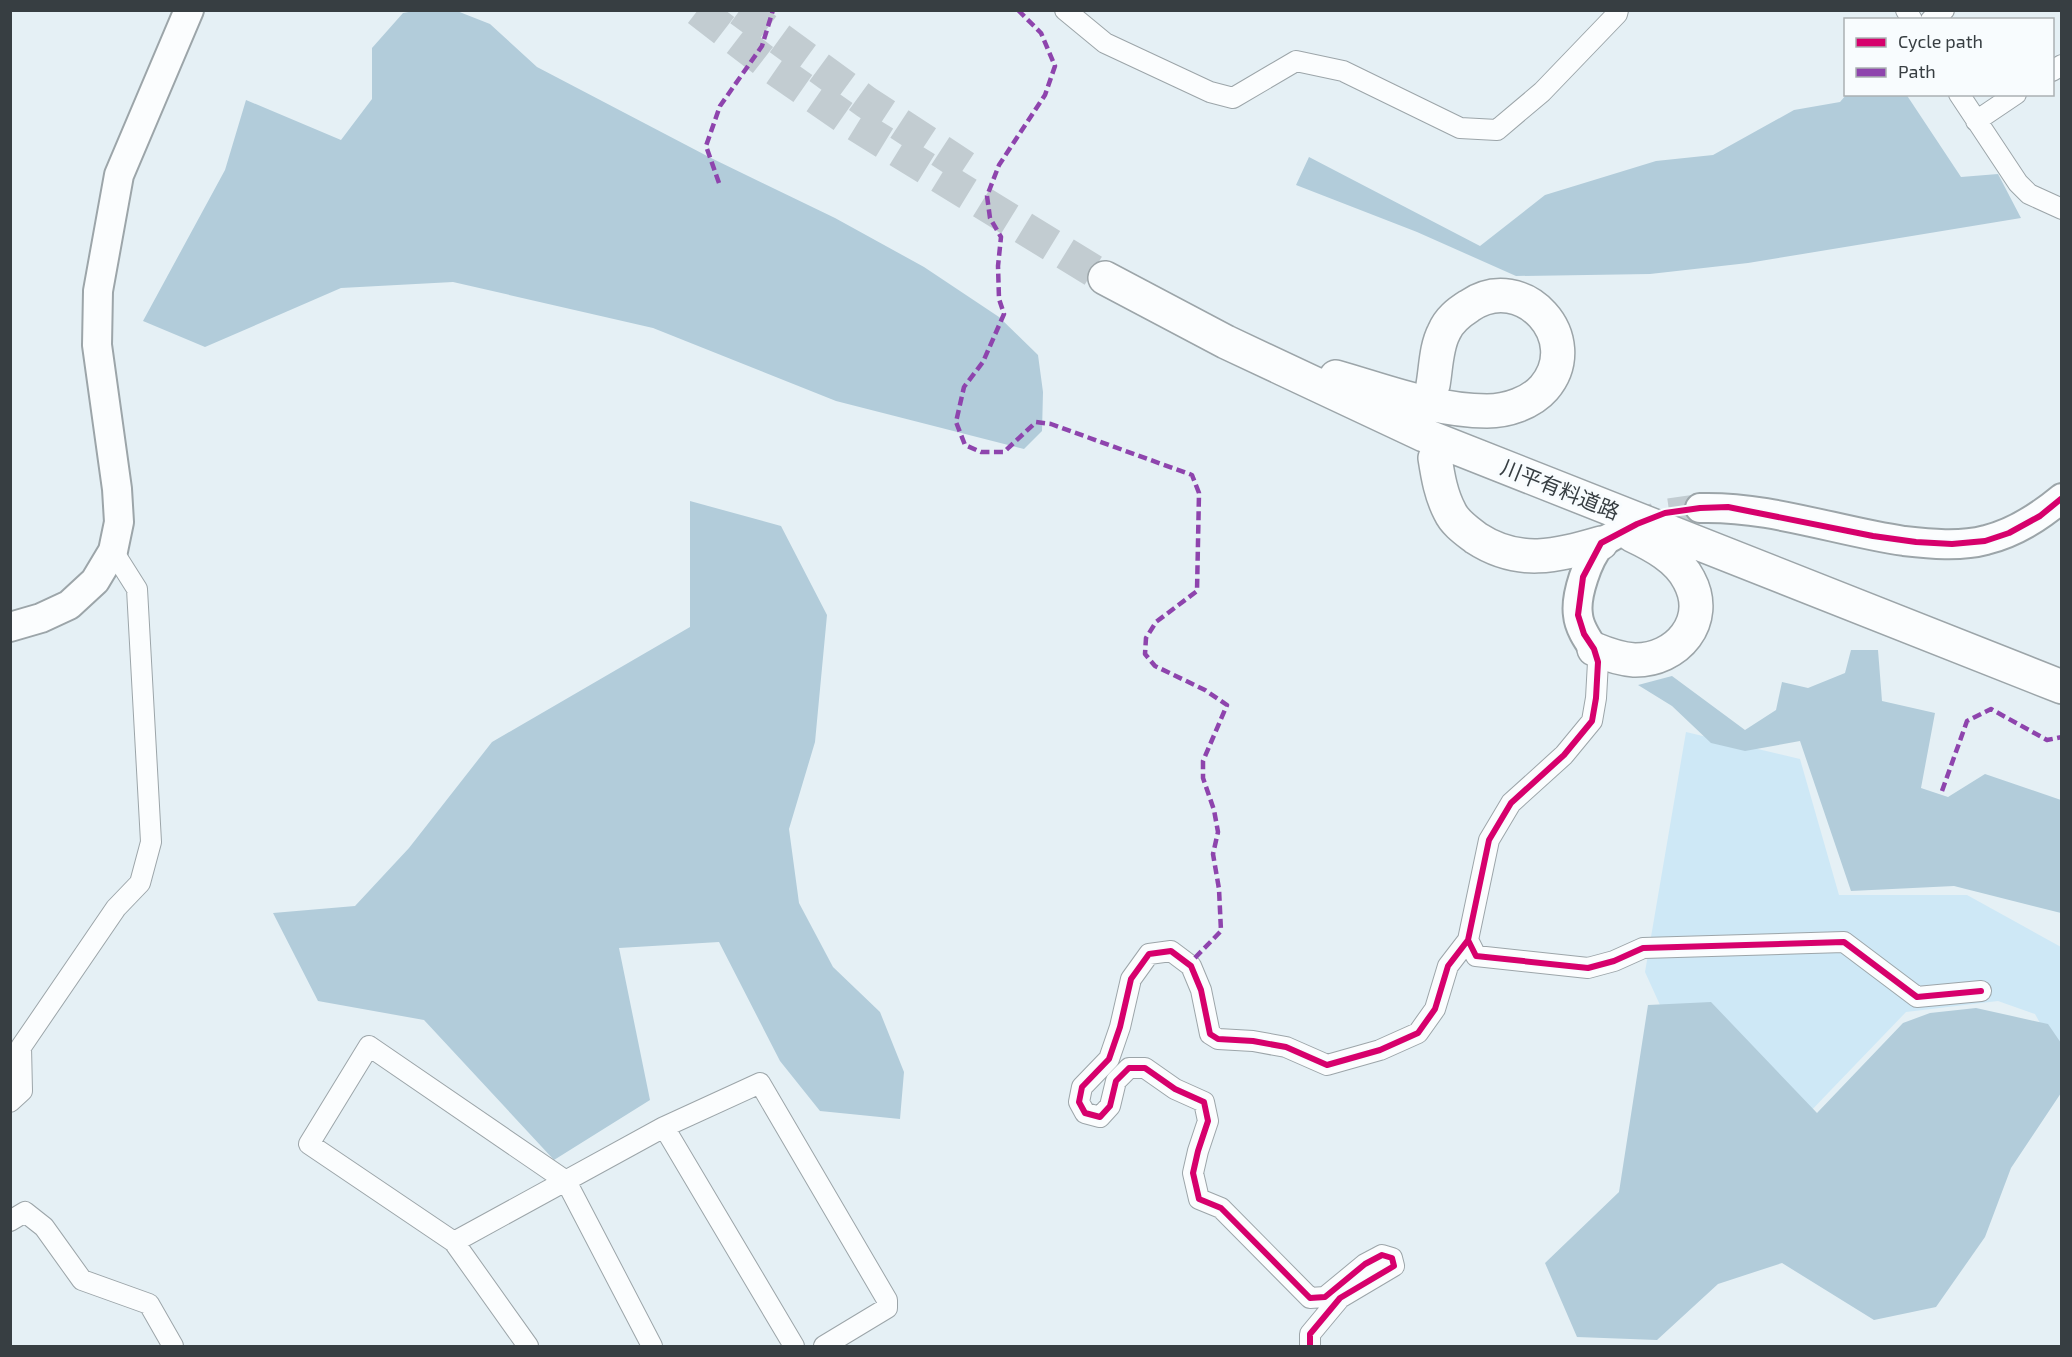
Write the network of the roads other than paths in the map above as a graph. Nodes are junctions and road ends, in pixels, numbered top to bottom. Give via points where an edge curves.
1 (189, 10) edge
2 (1065, 10) edge
3 (1618, 10) edge
4 (1960, 96) edge
5 (2013, 96) edge
6 (1976, 121) junction
7 (2061, 209) edge
8 (1323, 373) junction
9 (1433, 385) dead end
10 (1429, 447) junction
11 (2061, 498) edge
12 (1700, 508) tunnel mouth
13 (1607, 540) joint
14 (113, 551) junction
15 (10, 627) edge
16 (1594, 649) junction
17 (2061, 674) edge
18 (2061, 687) edge
19 (1468, 940) junction
20 (1981, 991) dead end
21 (16, 1043) edge
22 (10, 1102) edge
23 (664, 1127) junction
24 (566, 1181) junction
25 (10, 1221) edge
26 (453, 1242) junction
27 (173, 1347) edge
28 (528, 1347) edge
29 (652, 1347) edge
30 (794, 1347) edge
31 (824, 1347) edge
32 (1310, 1347) edge

1 - 14 street via 119,175 98,291 97,345 119,522
2 - 3 street via 1106,43 1210,92 1233,98 1296,61 1343,71 1460,128 1497,130 1542,92
4 - 6 street
5 - 6 street
6 - 7 street via 2018,183 2029,194
8 - 9 highway via 1424,402 1488,411 1515,407 1539,394 1554,377 1559,357 1556,335 1543,315 1527,301 1491,296 1473,303 1455,316 1443,332
8 - 10 highway, 川平有料道路 via 1110,269 1226,342
8 - 17 highway, 川平有料道路 via 1512,458
10 - 13 highway via 1450,514 1489,546 1530,557 1560,555
10 - 16 highway via 1647,542 1674,560 1689,579 1696,600 1695,619 1686,636 1672,651 1654,658 1634,660
10 - 18 highway, 川平有料道路
11 - 12 street via 2040,516 2009,533 1985,541 1952,544 1873,536 1728,507
13 - 16 street via 1583,577 1579,597 1578,615
14 - 15 street via 95,581 69,605
14 - 21 street via 137,589 151,842 140,884 116,908
16 - 19 street via 1598,662 1592,721 1564,755 1510,803 1489,840
19 - 20 street via 1476,956 1588,968 1643,948 1844,942 1917,997
19 - 32 street via 1448,966 1435,1009 1418,1033 1380,1050 1327,1065 1286,1047 1218,1039 1210,1034 1201,990 1191,966 1170,951 1149,954 1131,979 1108,1059 1082,1087 1079,1102 1085,1113 1100,1117 1110,1106 1116,1081 1129,1068 1145,1068 1175,1089 1204,1102 1208,1121 1193,1173 1199,1199 1221,1208 1310,1298 1324,1297 1382,1255 1392,1258 1394,1266 1340,1298 1310,1334
21 - 22 street via 22,1091
23 - 24 street
23 - 30 street
23 - 31 street via 760,1083 887,1300 887,1308
24 - 26 street
24 - 26 street via 369,1046 309,1144
24 - 29 street
25 - 27 street via 25,1212 44,1227 82,1280 149,1304
26 - 28 street

